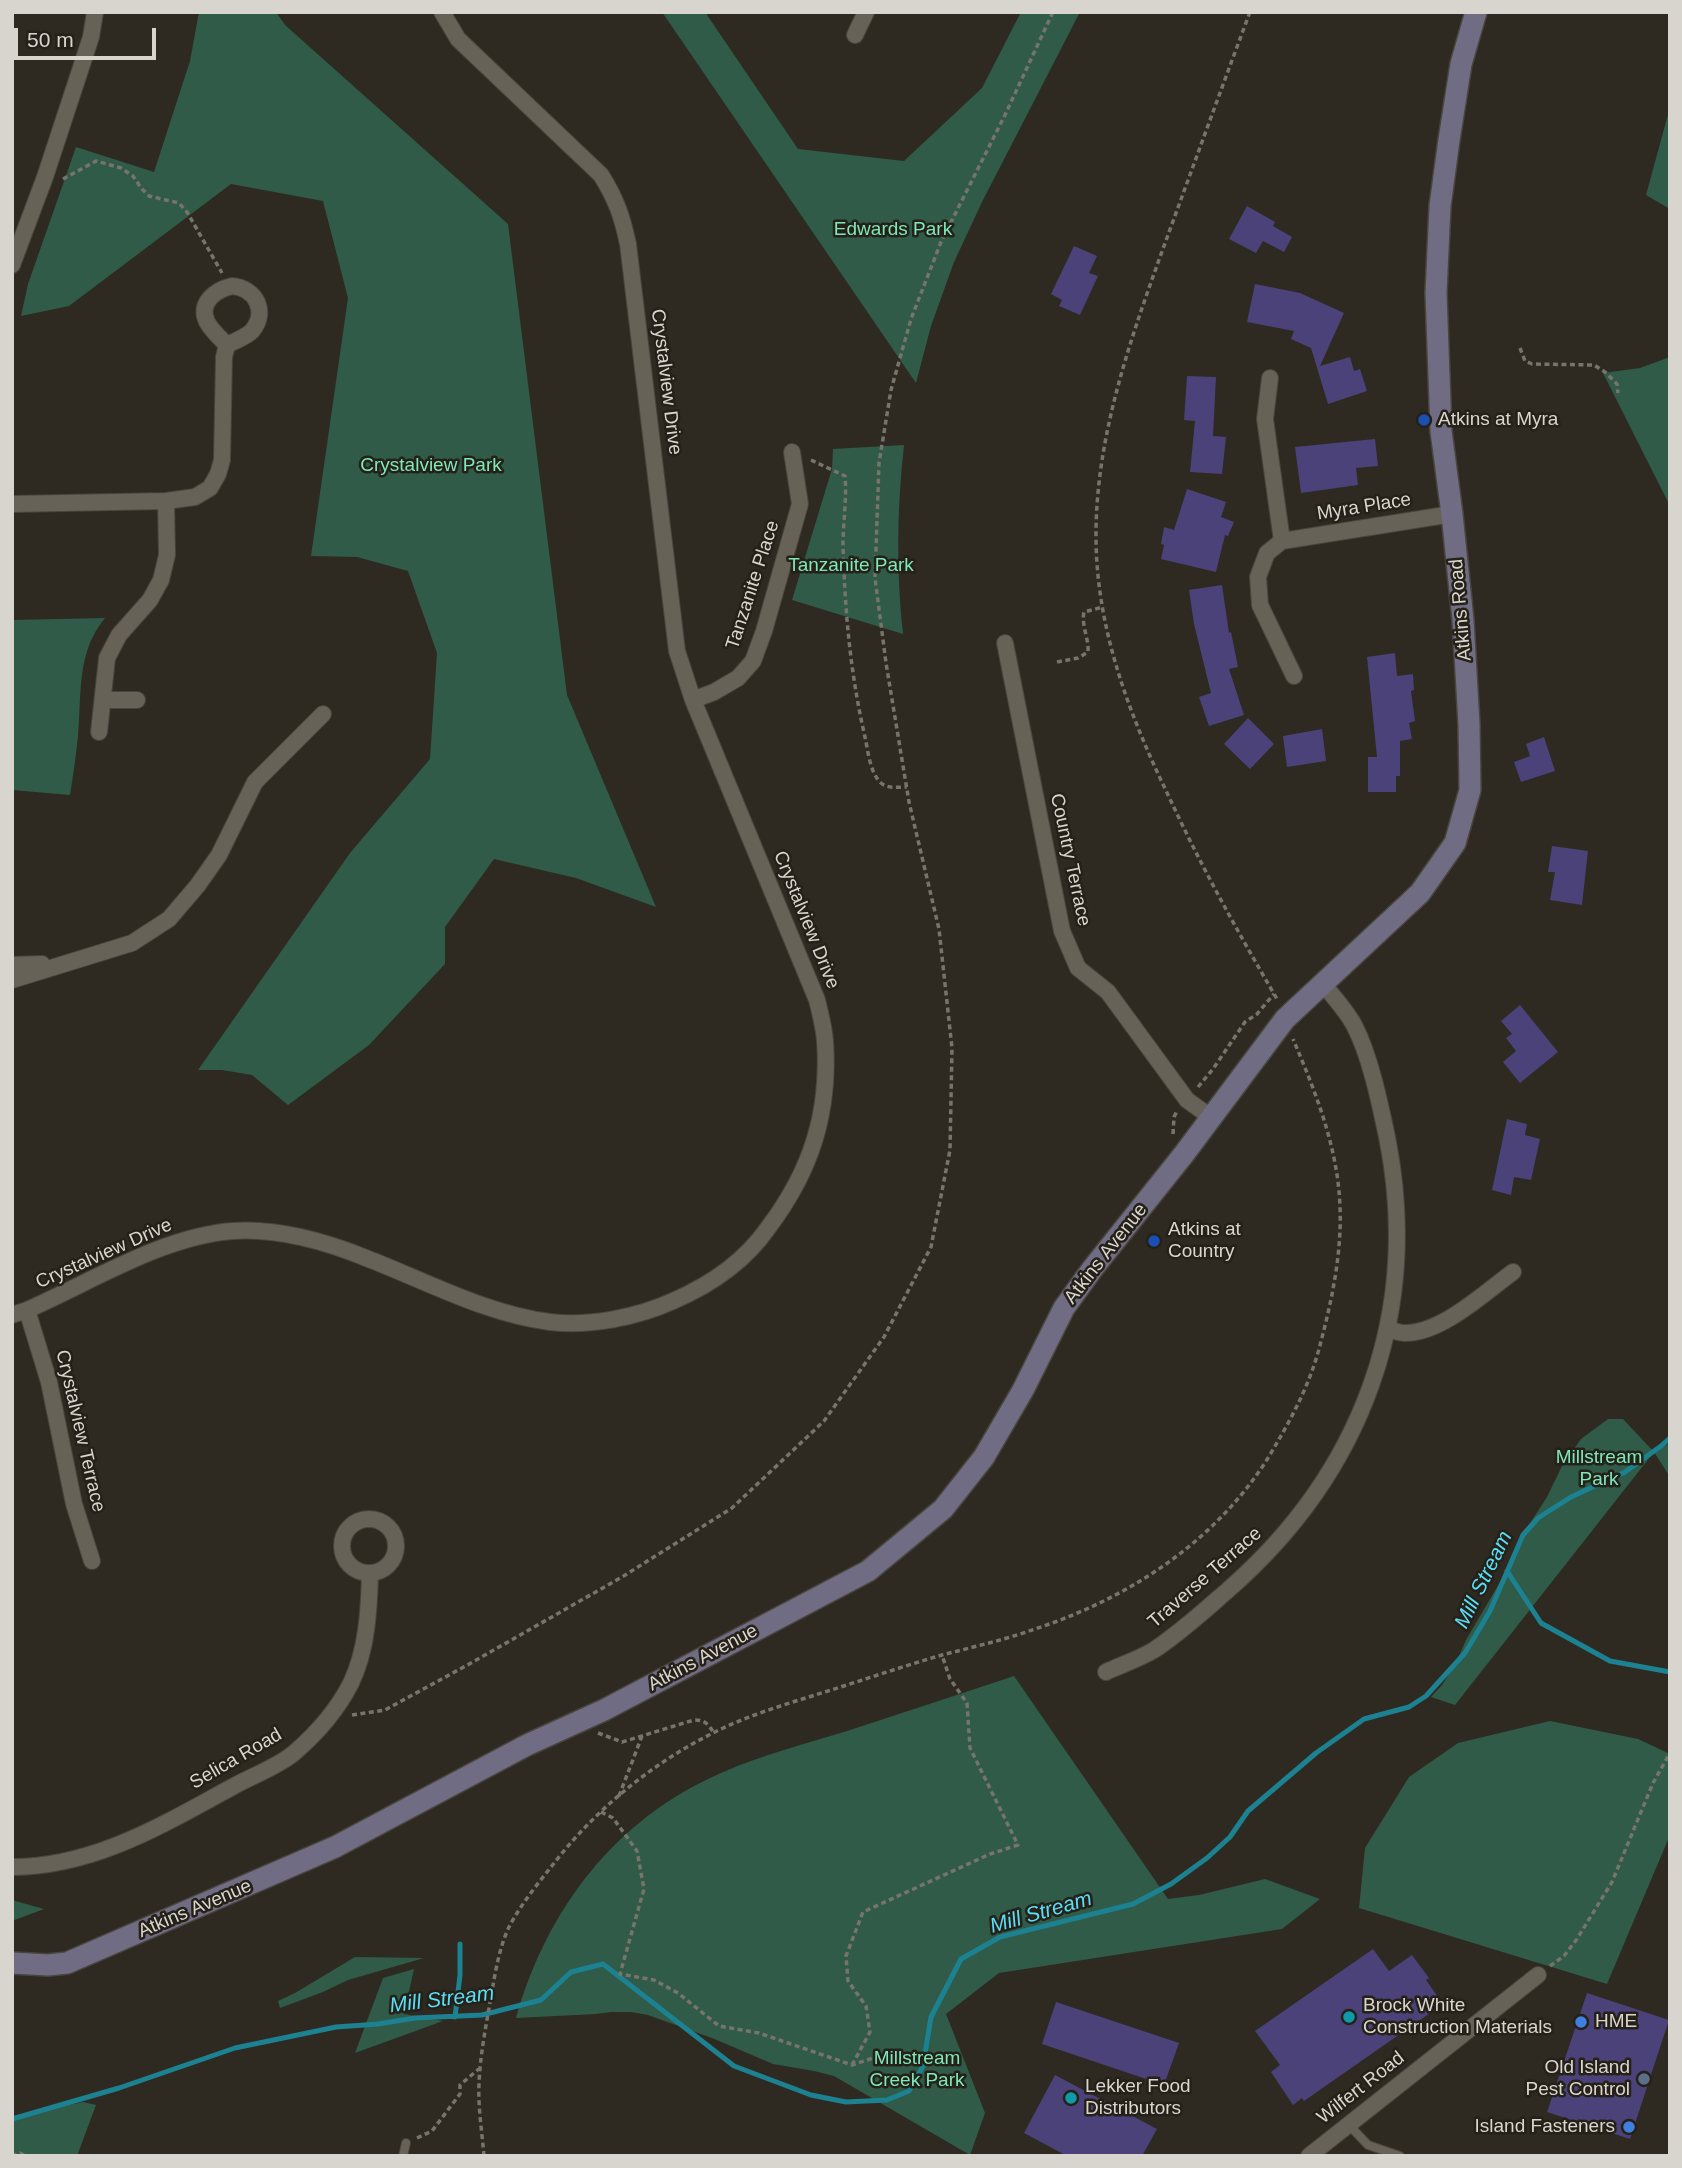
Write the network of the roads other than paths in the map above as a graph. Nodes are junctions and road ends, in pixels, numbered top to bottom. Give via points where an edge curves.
1 (96, 12) edge
2 (442, 12) edge
3 (866, 12) edge
4 (1476, 12) edge
5 (855, 35) dead end
6 (12, 265) edge
7 (226, 345) dead end
8 (1270, 378) dead end
9 (792, 452) road end
10 (166, 501) junction
11 (12, 504) edge
12 (1452, 514) junction
13 (1282, 541) junction
14 (1004, 643) dead end
15 (1294, 676) dead end
16 (103, 699) junction
17 (693, 699) junction
18 (137, 700) dead end
19 (323, 714) dead end
20 (99, 732) dead end
21 (58, 964) junction
22 (12, 965) edge
23 (12, 980) edge
24 (1322, 983) junction
25 (1212, 1118) junction
26 (1513, 1272) dead end
27 (20, 1313) edge
28 (1388, 1329) junction
29 (92, 1561) dead end
30 (370, 1574) dead end
31 (1106, 1672) dead end
32 (12, 1867) edge
33 (12, 1963) edge
34 (1538, 1975) road end
35 (1348, 2124) junction
36 (406, 2143) road end
37 (403, 2156) edge
38 (1309, 2156) edge
39 (1400, 2156) edge

1 - 6 street via 45,177
2 - 17 street, Crystalview Drive via 458,40 601,175 622,214 677,651
3 - 5 street
4 - 12 street, Atkins Road via 1461,64 1438,231 1438,381
7 - 10 street via 218,474 210,488 195,497
8 - 13 street via 1265,419
9 - 17 street, Tanzanite Place via 800,505 753,661 738,678
10 - 11 street
10 - 16 street via 167,555 161,580 107,658
12 - 13 street, Myra Place
12 - 24 street, Atkins Road via 1464,633 1470,790 1455,843 1420,893
13 - 15 street via 1267,553 1258,577 1260,605
14 - 25 street, Country Terrace via 1067,944 1078,968 1108,992 1187,1100
16 - 18 street
16 - 20 street
17 - 27 street, Crystalview Drive via 799,953 817,1000 825,1040 821,1117 807,1166 759,1241 724,1273 653,1310 607,1321 551,1322 496,1310 342,1249 287,1233 233,1231 176,1242
19 - 21 street via 255,782 219,855 169,919 132,943
21 - 22 street
21 - 23 street
24 - 25 street, Atkins Road via 1285,1019
24 - 28 street, Traverse Terrace via 1355,1027 1379,1100 1390,1153 1397,1207
25 - 33 street, Atkins Avenue via 1064,1308 984,1457 943,1508 867,1571 335,1847 67,1963
26 - 28 street via 1430,1329 1404,1333
27 - 29 street, Crystalview Terrace via 49,1382 74,1503
28 - 31 street, Traverse Terrace via 1365,1402 1341,1454 1280,1540 1211,1605 1153,1651
30 - 32 street, Selica Road via 366,1634 351,1682 329,1717 292,1754 145,1835 78,1859
34 - 35 street, Wilfert Road
35 - 38 street, Wilfert Road
35 - 39 lane via 1367,2145
36 - 37 lane

